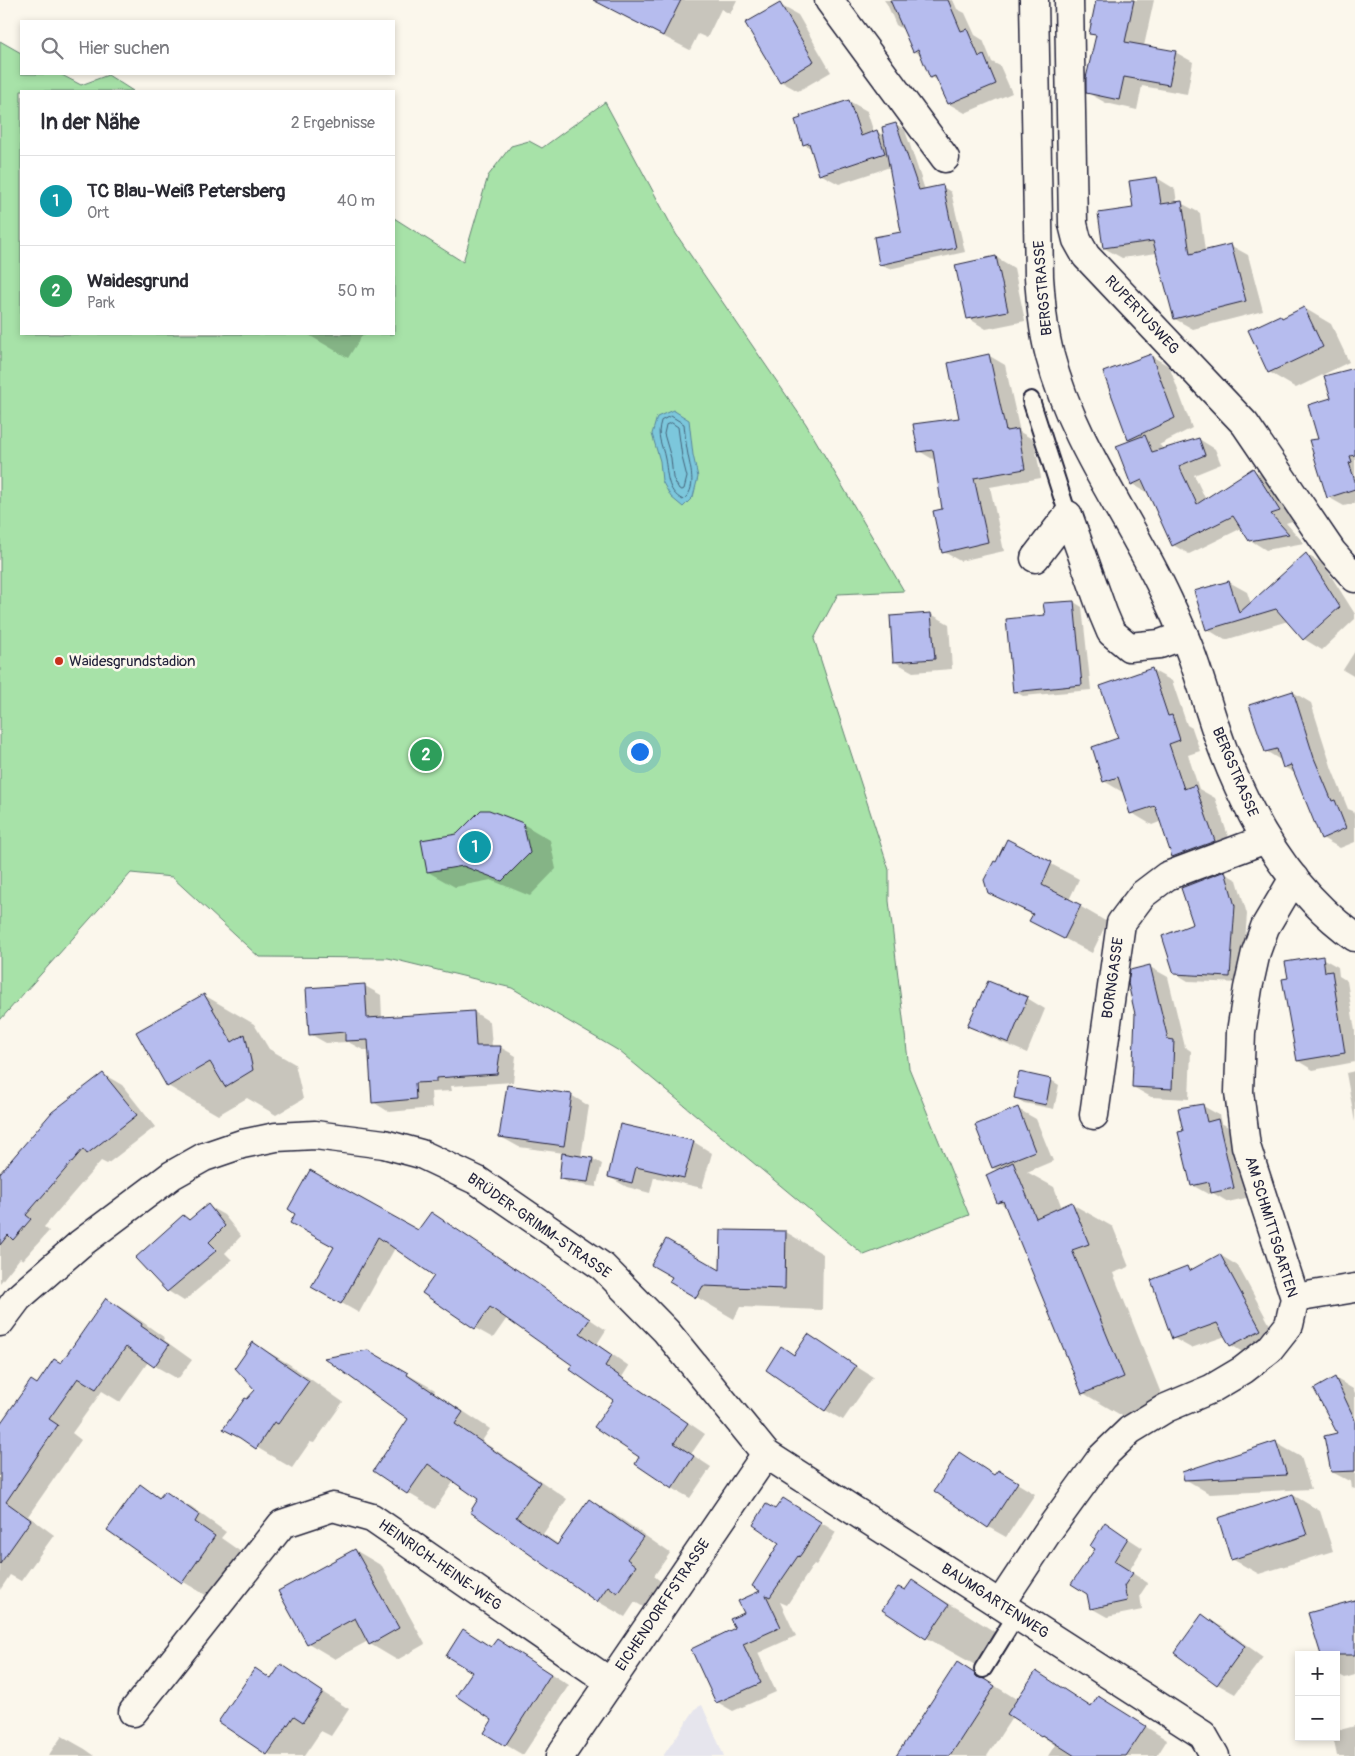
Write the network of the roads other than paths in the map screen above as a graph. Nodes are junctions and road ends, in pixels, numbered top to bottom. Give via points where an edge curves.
1 (829, 0) edge
2 (1034, 0) edge
3 (1069, 0) edge
4 (945, 158) dead end
5 (1031, 400) dead end
6 (1068, 514) junction
7 (1036, 558) dead end
8 (1355, 578) edge
9 (1184, 635) junction
10 (1266, 839) junction
11 (1294, 878) junction
12 (1355, 937) edge
13 (1094, 1115) dead end
14 (1355, 1288) edge
15 (1296, 1298) junction
16 (0, 1322) edge
17 (766, 1454) junction
18 (1008, 1609) junction
19 (983, 1669) dead end
20 (610, 1682) junction
21 (133, 1712) dead end
22 (560, 1756) edge
23 (1215, 1756) edge

1 - 4 street
2 - 9 street, BERGSTRASSE via 1039,277 1042,317 1050,356 1067,408 1091,460
3 - 8 street, RUPERTUSWEG via 1073,224 1077,240 1086,256 1246,424 1332,552
5 - 6 lane
6 - 7 street
6 - 9 street via 1111,632 1129,647 1160,644
9 - 10 street, BERGSTRASSE via 1223,751 1242,796
10 - 11 street, BERGSTRASSE
10 - 13 street, BORNGASSE via 1167,876 1142,895 1121,923
11 - 12 street, BERGSTRASSE via 1334,922
11 - 15 street, AM SCHMITTSGARTEN via 1265,928 1256,952 1241,1032 1239,1092 1246,1146
14 - 15 street
15 - 18 street, AM SCHMITTSGARTEN via 1289,1325 1270,1349 1227,1380 1166,1408 1130,1430 1102,1457 1049,1530
16 - 17 street, BRÜDER-GRIMM-STRASSE via 18,1298 80,1244 172,1175 204,1157 276,1137 314,1135 384,1144 421,1154 478,1181 603,1267 666,1331
17 - 18 street, BAUMGARTENWEG
17 - 20 street, EICHENDORFFSTRASSE
18 - 19 lane
18 - 23 street, BAUMGARTENWEG via 1203,1735
20 - 21 street, HEINRICH-HEINE-WEG via 372,1518 333,1507 282,1524
20 - 22 street, EICHENDORFFSTRASSE

